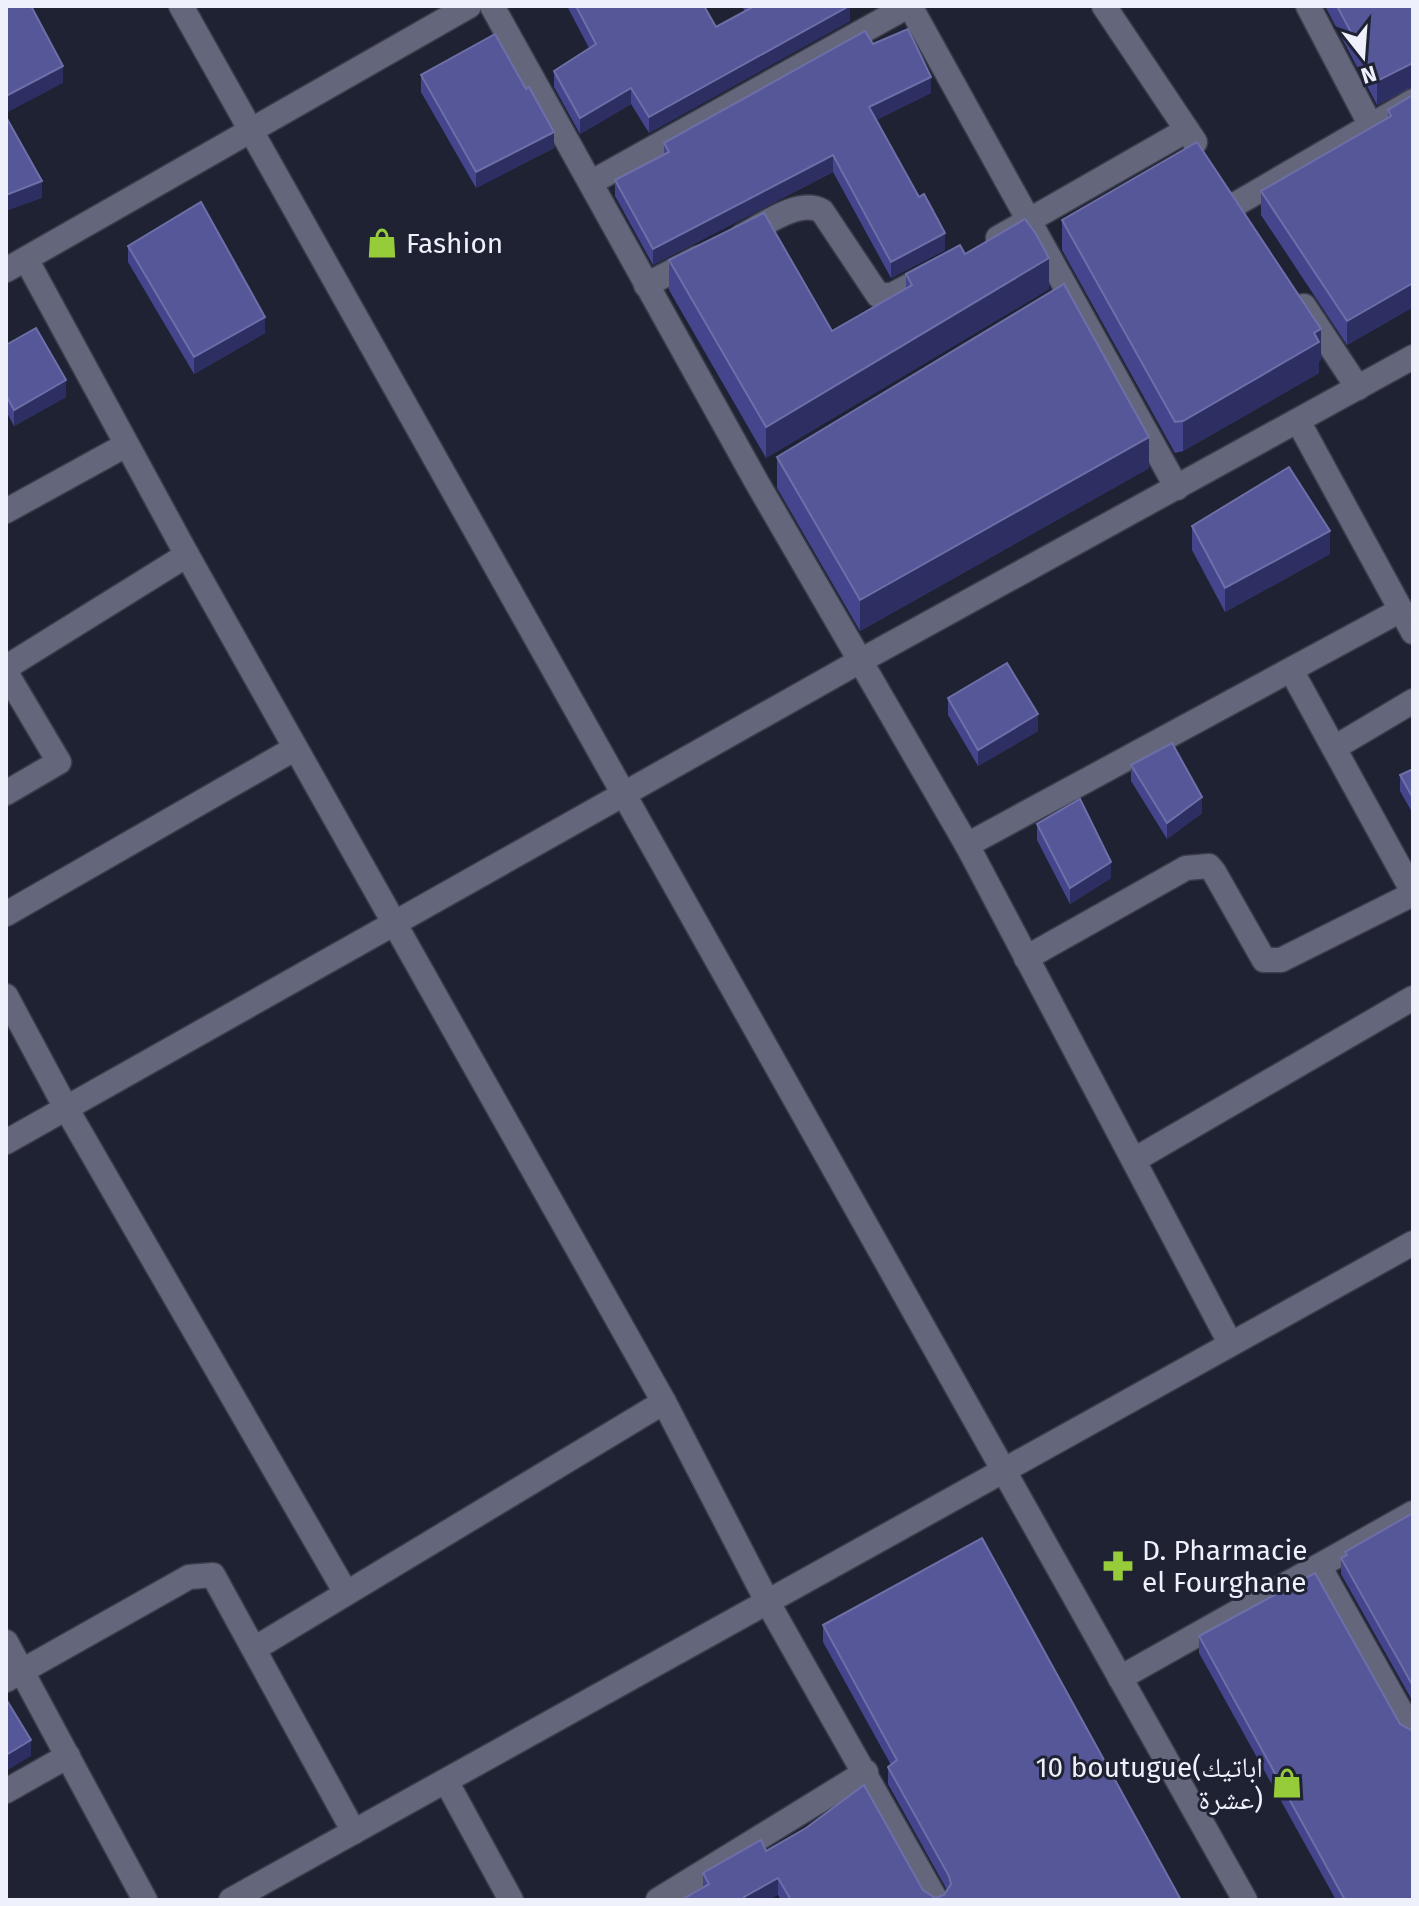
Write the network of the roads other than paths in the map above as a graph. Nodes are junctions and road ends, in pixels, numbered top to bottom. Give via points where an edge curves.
1 (181, 6) edge
2 (469, 6) edge
3 (492, 6) edge
4 (909, 6) edge
5 (1104, 6) edge
6 (1308, 6) edge
7 (1413, 101) edge
8 (1371, 126) junction
9 (1187, 130) junction
10 (251, 131) junction
11 (592, 182) junction
12 (1236, 204) junction
13 (1029, 222) junction
14 (1253, 230) edge
15 (16, 265) edge
16 (1288, 283) edge
17 (646, 285) junction
18 (1070, 294) junction
19 (1043, 310) edge
20 (1413, 357) edge
21 (1358, 388) junction
22 (1298, 421) junction
23 (126, 445) junction
24 (783, 465) edge
25 (756, 481) junction
26 (1177, 488) junction
27 (6, 511) edge
28 (187, 555) junction
29 (1401, 610) junction
30 (1413, 632) edge
31 (860, 661) junction
32 (1291, 670) junction
33 (1413, 701) edge
34 (1334, 748) junction
35 (294, 749) junction
36 (6, 793) edge
37 (624, 796) junction
38 (967, 845) junction
39 (1413, 893) edge
40 (6, 914) edge
41 (396, 924) junction
42 (1026, 958) junction
43 (6, 996) edge
44 (1413, 998) edge
45 (66, 1108) junction
46 (6, 1142) edge
47 (1134, 1160) junction
48 (1413, 1243) edge
49 (1230, 1343) junction
50 (664, 1402) junction
51 (1003, 1472) junction
52 (1413, 1513) edge
53 (1319, 1566) junction
54 (346, 1593) junction
55 (768, 1603) junction
56 (6, 1642) edge
57 (254, 1649) junction
58 (13, 1676) edge
59 (1120, 1678) junction
60 (1413, 1733) edge
61 (68, 1756) junction
62 (866, 1772) junction
63 (446, 1781) junction
64 (6, 1791) edge
65 (354, 1832) junction
66 (269, 1891) edge
67 (145, 1900) edge
68 (231, 1900) edge
69 (511, 1900) edge
70 (658, 1900) edge
71 (936, 1900) edge
72 (1245, 1900) edge

1 - 10 street
2 - 10 street
3 - 11 street
4 - 11 street
4 - 13 street
5 - 9 street
6 - 8 street
7 - 8 street
8 - 12 street
9 - 12 street
9 - 13 street
10 - 15 street
10 - 37 street
11 - 17 street
12 - 14 street
13 - 17 street via 892,295 878,295 822,211 808,206
13 - 18 street
15 - 23 street
16 - 21 street
17 - 25 street
18 - 19 street
18 - 26 street
20 - 21 street
21 - 22 street
22 - 26 street
22 - 29 street
23 - 27 street
23 - 28 street
24 - 25 street
25 - 31 street
26 - 31 street
28 - 35 street
28 - 36 street via 10,665 8,676 59,762
29 - 30 street
29 - 32 street
31 - 37 street
31 - 38 street
32 - 34 street
32 - 38 street
33 - 34 street
34 - 39 street
35 - 40 street
35 - 41 street
37 - 41 street
37 - 51 street
38 - 42 street
39 - 42 street via 1269,962 1209,866 1186,868
41 - 45 street
41 - 50 street
42 - 47 street
43 - 45 street
44 - 47 street
45 - 46 street
45 - 54 street
47 - 49 street
48 - 49 street
49 - 51 street
50 - 54 street
50 - 55 street
51 - 55 street
51 - 59 street
52 - 53 street
53 - 59 street
53 - 60 street
54 - 57 street
55 - 62 street
55 - 63 street
56 - 58 street
57 - 58 street via 213,1575 204,1574 178,1583
57 - 65 street
58 - 61 street
59 - 72 street
61 - 64 street
61 - 67 street
62 - 70 street
62 - 71 street
63 - 65 street
63 - 69 street
65 - 66 street
66 - 68 street

